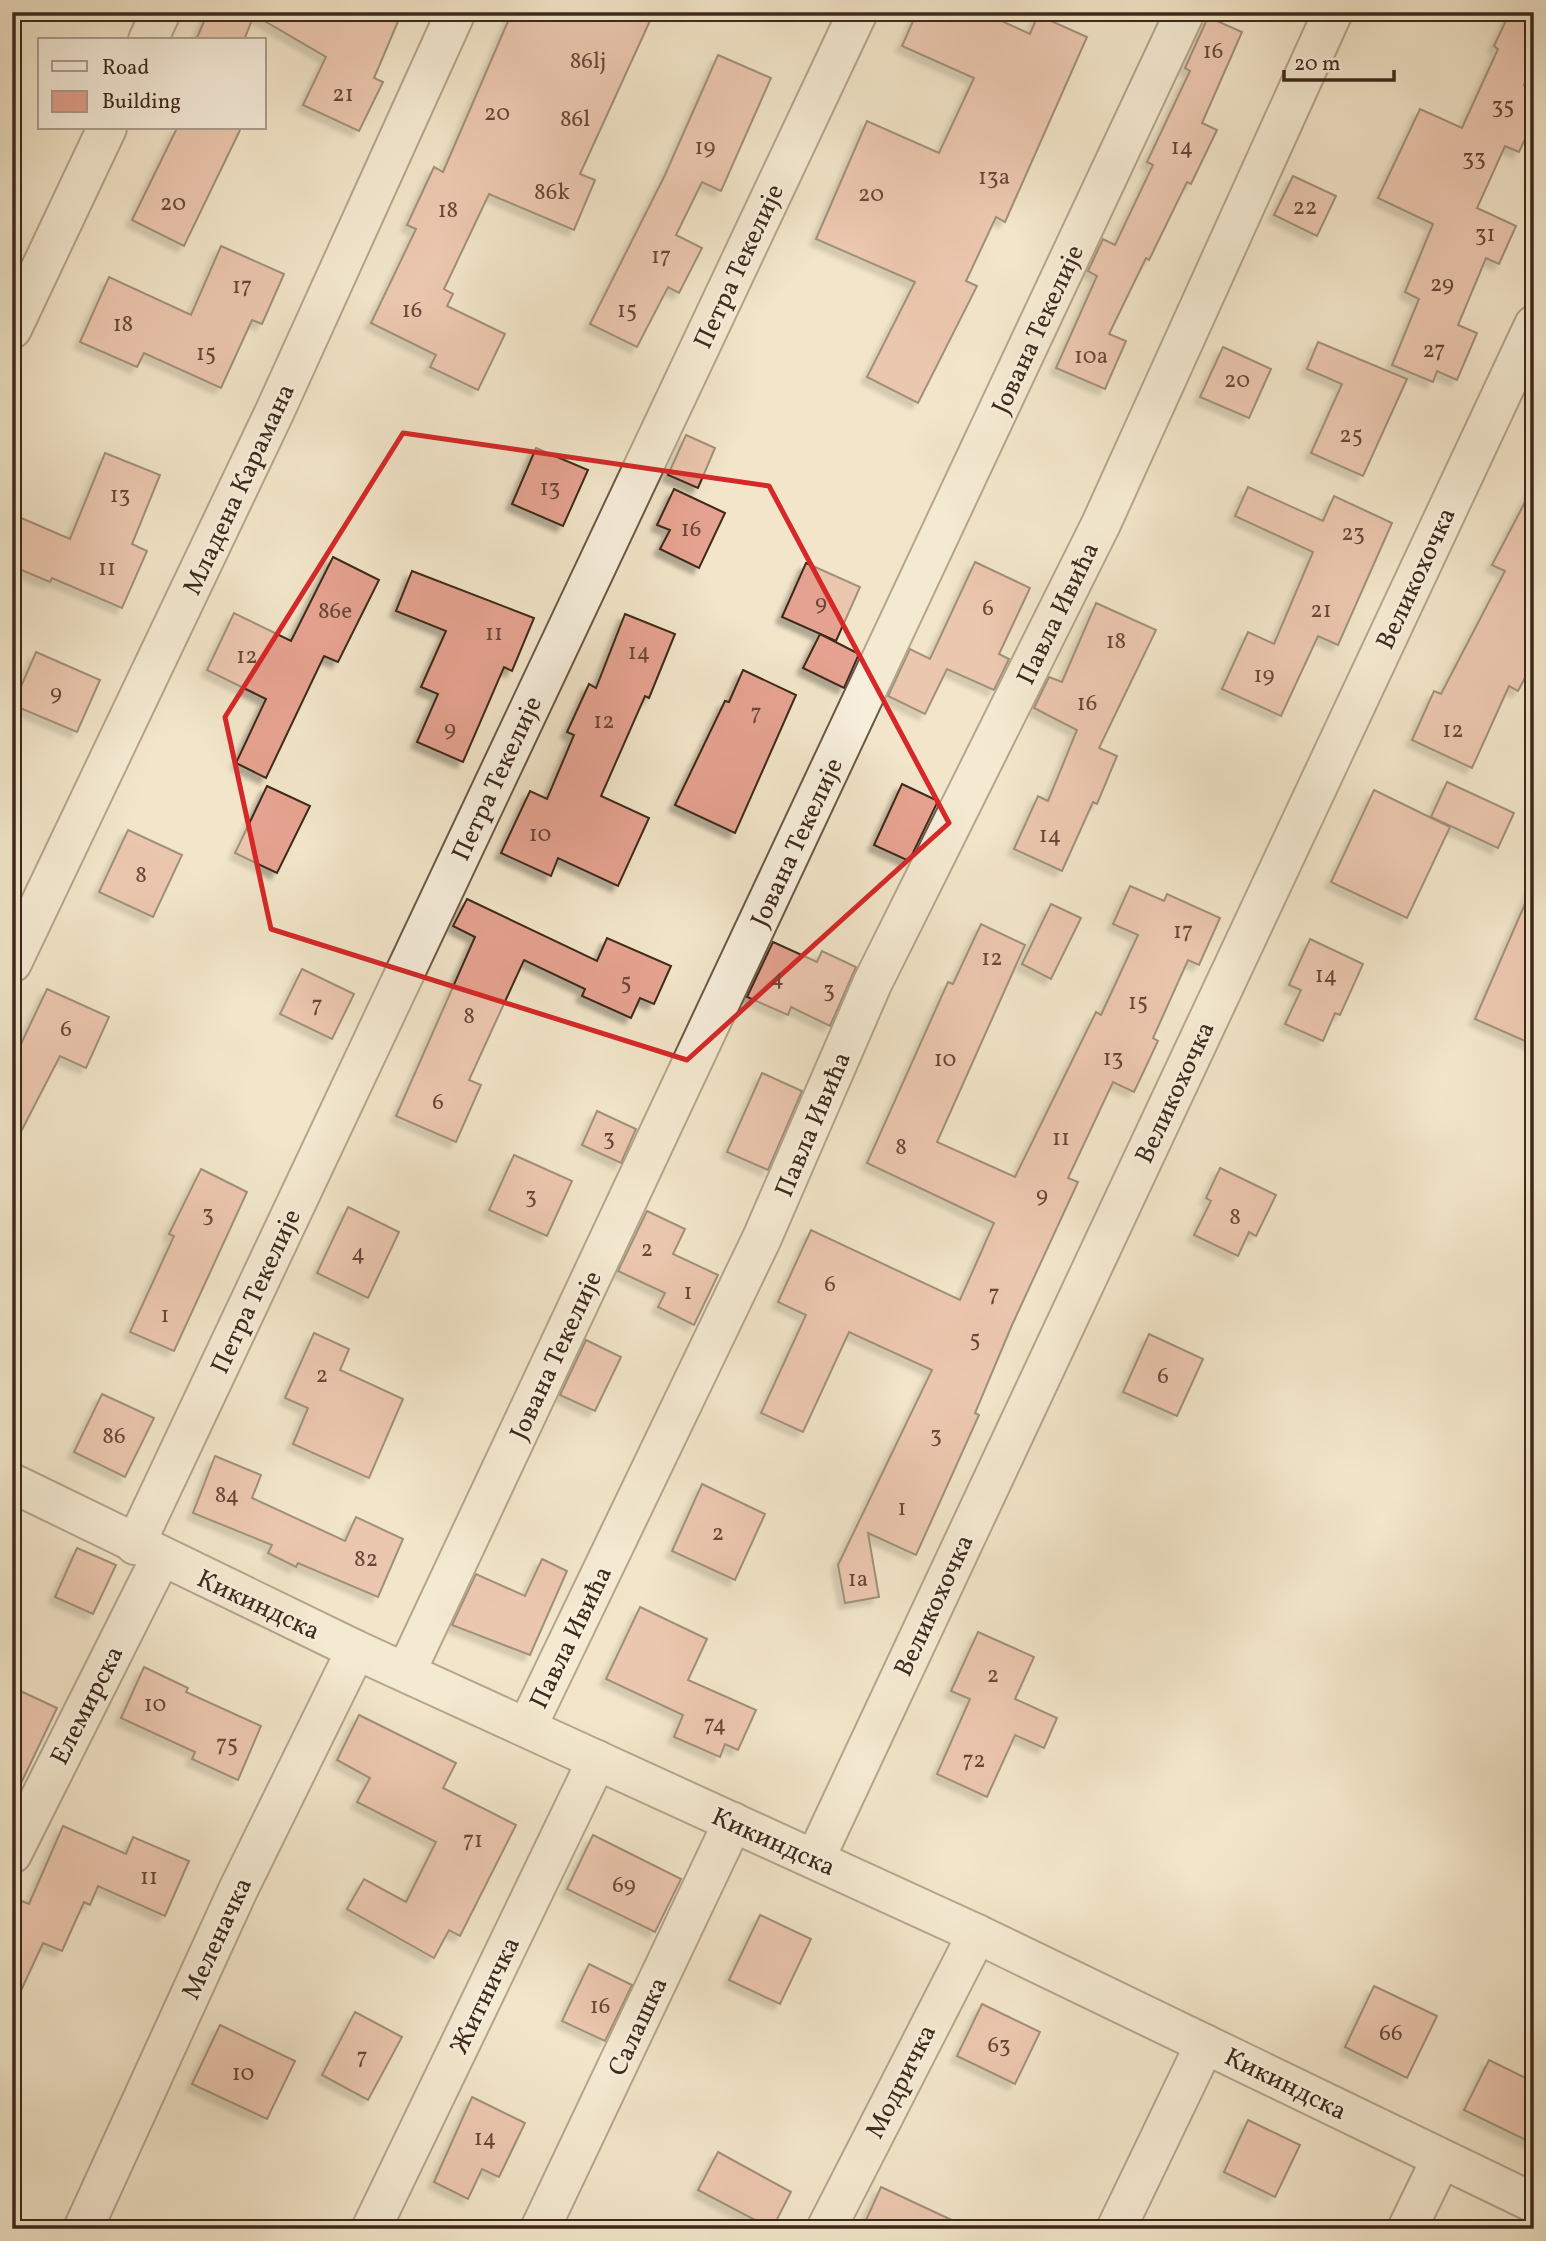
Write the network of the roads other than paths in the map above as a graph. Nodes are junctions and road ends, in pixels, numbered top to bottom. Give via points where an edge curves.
1 (161, 12) edge
2 (456, 12) edge
3 (858, 12) edge
4 (1185, 12) edge
5 (1333, 12) edge
6 (149, 38) edge
7 (106, 130) edge
8 (1534, 325) edge
9 (12, 329) edge
10 (12, 963) edge
11 (12, 1483) edge
12 (148, 1551) junction
13 (356, 1650) junction
14 (406, 1672) junction
15 (527, 1727) junction
16 (597, 1760) junction
17 (733, 1822) junction
18 (12, 1854) edge
19 (815, 1858) junction
20 (976, 1934) junction
21 (1205, 2043) junction
22 (1441, 2159) junction
23 (1534, 2203) edge
24 (83, 2229) edge
25 (371, 2229) edge
26 (540, 2229) edge
27 (825, 2229) edge
28 (1116, 2229) edge
29 (1407, 2229) edge

1 - 6 street
2 - 10 street, Младена Карамана via 275,411
3 - 12 street, Петра Текелије
4 - 14 street, Јована Текелије
5 - 15 street, Павла Ивића via 1101,524 872,984 762,1238
7 - 9 street
8 - 19 street, Великохочка
11 - 12 street, Кикиндска
12 - 13 street, Кикиндска
12 - 18 street, Елемирска
13 - 14 street, Кикиндска
13 - 24 street, Меленачка via 238,1890
14 - 15 street, Кикиндска
15 - 16 street, Кикиндска
16 - 17 street, Кикиндска
16 - 25 street, Житничка
17 - 19 street, Кикиндска
17 - 26 street, Салашка
19 - 20 street, Кикиндска
20 - 21 street, Кикиндска
20 - 27 street, Модричка
21 - 22 street, Кикиндска
21 - 28 street
22 - 23 street, Кикиндска
22 - 29 street

